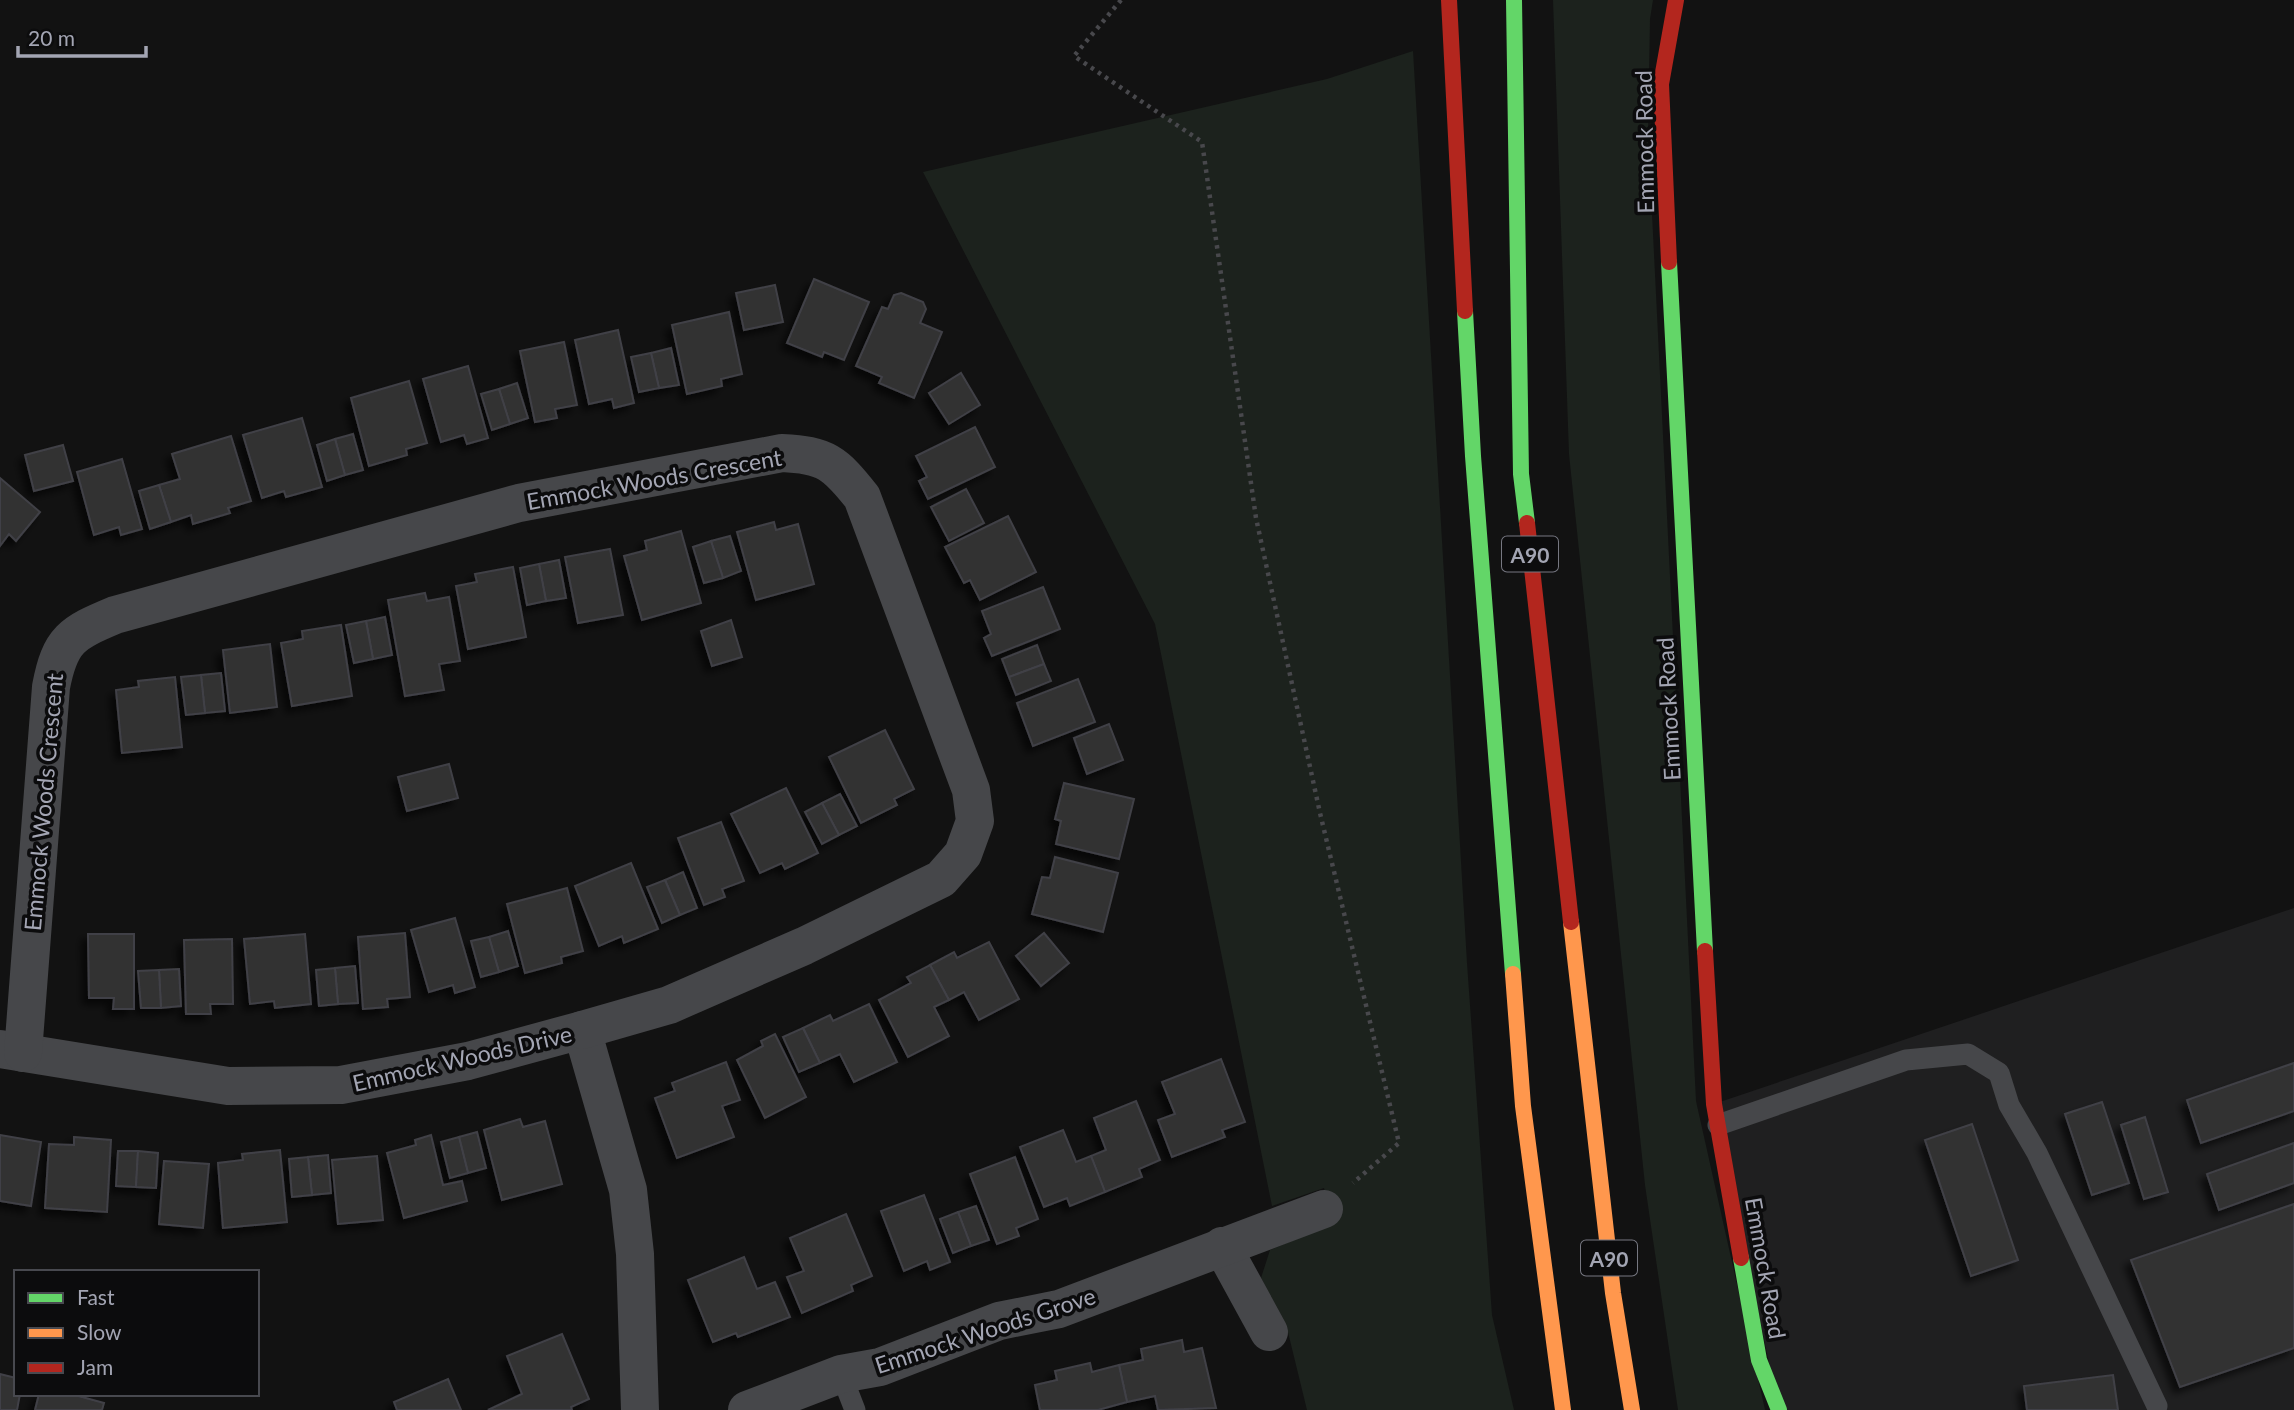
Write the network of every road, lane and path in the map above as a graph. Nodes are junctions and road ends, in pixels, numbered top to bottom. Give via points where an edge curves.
1 (1121, 0) edge
2 (1450, 0) edge
3 (1514, 0) edge
4 (1676, 0) edge
5 (582, 1030) junction
6 (12, 1051) edge
7 (1718, 1125) junction
8 (1324, 1209) joint
9 (1222, 1246) junction
10 (1269, 1332) dead end
11 (841, 1374) junction
12 (2157, 1406) dead end
13 (640, 1410) edge
14 (747, 1410) edge
15 (855, 1410) edge
16 (1563, 1410) edge
17 (1632, 1410) edge
18 (1779, 1410) edge

1 - 8 path via 1074,56 1202,142 1256,518 1399,1143
2 - 16 main road, A90 via 1473,456 1522,1107
3 - 17 main road, A90 via 1521,474 1613,1293
4 - 7 main road, Emmock Road via 1661,84 1682,554
5 - 6 street, Emmock Woods Drive via 468,1061 341,1085 228,1086
5 - 6 street, Emmock Woods Crescent via 669,1005 804,946 942,879 963,854 975,821 971,790 862,497 843,472 815,455 782,453 519,503 115,615 80,629 57,655 51,687
5 - 13 street, Emmock Woods Drive via 628,1190 635,1254
7 - 12 lane via 1906,1060 1968,1054 1998,1073 2009,1105 2037,1153
7 - 18 main road, Emmock Road via 1759,1360
8 - 9 street, Emmock Woods Grove
9 - 10 street
9 - 11 street, Emmock Woods Grove via 1059,1308 999,1321 880,1367
11 - 14 street, Emmock Woods Grove
11 - 15 lane

